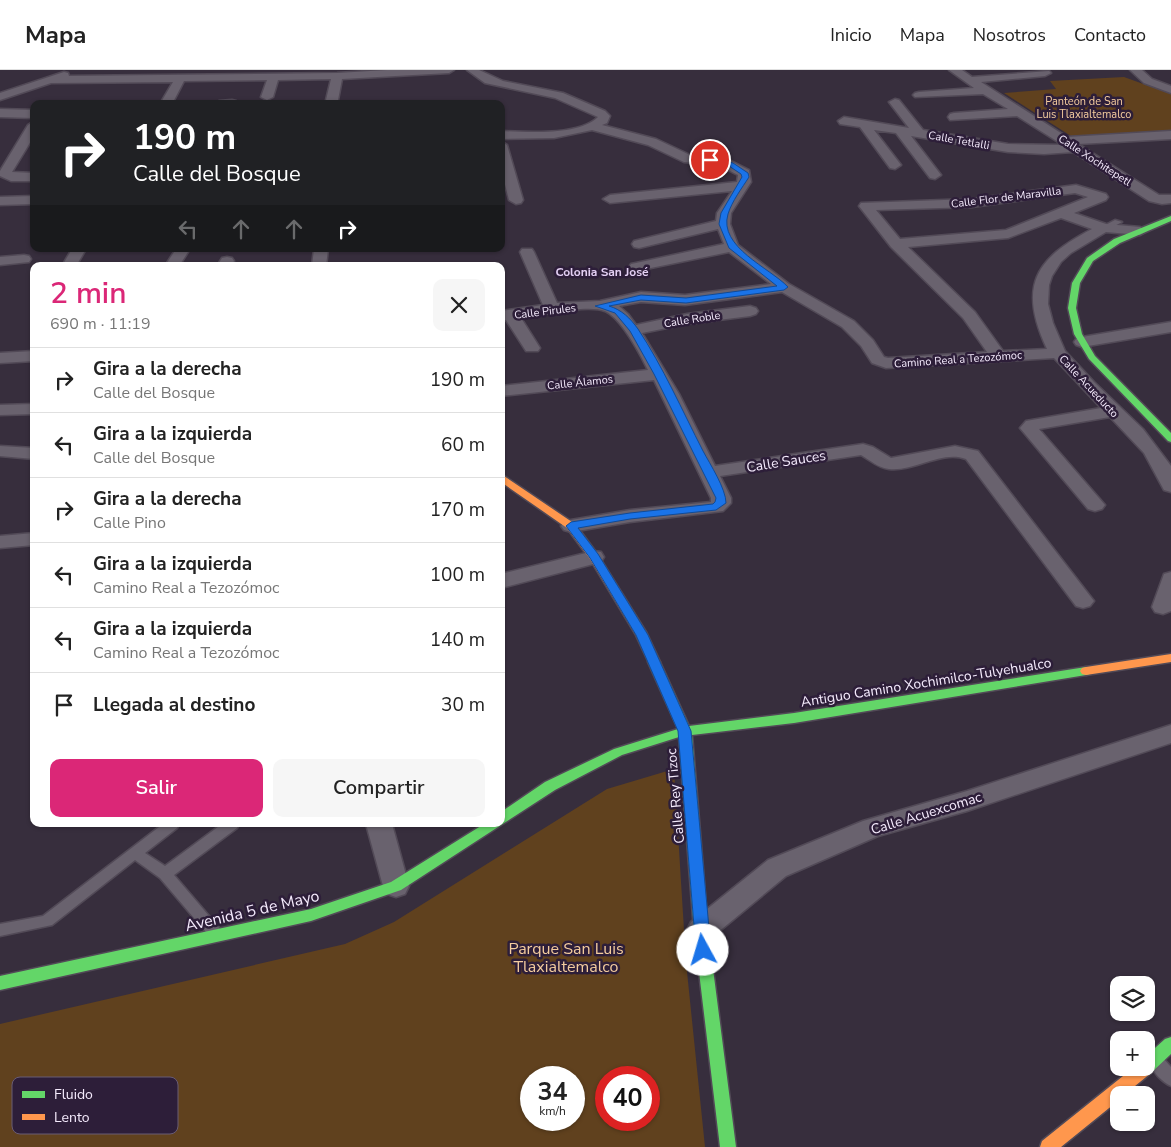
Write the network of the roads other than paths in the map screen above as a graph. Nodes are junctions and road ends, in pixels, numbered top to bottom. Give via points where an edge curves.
1 (79, 70) edge
2 (449, 70) edge
3 (472, 70) edge
4 (954, 70) edge
5 (1135, 70) edge
6 (377, 72) edge
7 (295, 73) edge
8 (1045, 73) dead end
9 (337, 76) junction
10 (274, 78) junction
11 (50, 80) junction
12 (179, 80) junction
13 (971, 80) junction
14 (0, 86) edge
15 (26, 89) junction
16 (986, 90) junction
17 (1171, 90) edge
18 (919, 94) dead end
19 (0, 97) edge
20 (267, 97) dead end
21 (168, 100) edge
22 (332, 100) dead end
23 (896, 102) dead end
24 (1020, 112) junction
25 (0, 113) edge
26 (30, 114) edge
27 (954, 117) dead end
28 (844, 121) dead end
29 (864, 124) junction
30 (591, 126) junction
31 (899, 129) junction
32 (919, 133) junction
33 (505, 135) edge
34 (1171, 135) edge
35 (28, 143) edge
36 (1070, 144) junction
37 (8, 145) dead end
38 (505, 160) edge
39 (895, 165) dead end
40 (935, 176) dead end
41 (30, 177) edge
42 (741, 186) junction
43 (1166, 199) edge
44 (30, 200) edge
45 (516, 200) dead end
46 (610, 200) dead end
47 (0, 201) edge
48 (1061, 213) junction
49 (1171, 218) edge
50 (723, 224) junction
51 (1111, 225) junction
52 (1140, 231) junction
53 (639, 244) dead end
54 (896, 244) junction
55 (732, 247) junction
56 (181, 252) dead end
57 (527, 252) dead end
58 (24, 259) dead end
59 (0, 261) edge
60 (175, 262) edge
61 (636, 267) dead end
62 (784, 287) junction
63 (599, 306) junction
64 (552, 308) junction
65 (750, 311) dead end
66 (506, 315) edge
67 (1171, 327) edge
68 (634, 330) junction
69 (1082, 342) junction
70 (532, 348) dead end
71 (1058, 353) junction
72 (30, 354) edge
73 (998, 356) junction
74 (0, 358) edge
75 (659, 374) junction
76 (505, 391) edge
77 (30, 408) edge
78 (0, 410) edge
79 (1113, 411) junction
80 (1171, 439) edge
81 (0, 451) edge
82 (30, 454) edge
83 (709, 472) junction
84 (505, 480) edge
85 (1171, 486) edge
86 (1094, 504) dead end
87 (571, 526) junction
88 (30, 539) edge
89 (0, 542) edge
90 (594, 556) junction
91 (1171, 579) edge
92 (505, 580) edge
93 (1083, 601) dead end
94 (1164, 607) dead end
95 (1171, 658) edge
96 (685, 731) junction
97 (1171, 734) edge
98 (505, 816) edge
99 (168, 827) edge
100 (228, 827) edge
101 (380, 827) edge
102 (480, 828) edge
103 (135, 853) junction
104 (165, 874) junction
105 (396, 886) junction
106 (0, 930) edge
107 (701, 930) junction
108 (217, 936) junction
109 (0, 983) edge
110 (1171, 1044) edge
111 (1155, 1059) edge
112 (1155, 1069) edge
113 (1135, 1076) edge
114 (1171, 1078) edge
115 (728, 1147) edge
116 (1048, 1147) edge

1 - 11 street
2 - 6 street
3 - 30 street via 497,84 554,94 601,113 603,120
4 - 13 street, Calle Xochitepetl
5 - 17 street
6 - 9 street
7 - 9 street
7 - 10 street
8 - 13 street
9 - 22 street
10 - 12 street
10 - 20 street
11 - 12 street
11 - 15 street
12 - 21 street
13 - 16 street, Calle Xochitepetl
14 - 15 street
15 - 19 street
16 - 18 street
16 - 24 street, Calle Xochitepetl
23 - 32 street
24 - 27 street
24 - 36 street, Calle Xochitepetl
25 - 26 street
28 - 29 street, Calle Tetlalli
29 - 31 street, Calle Tetlalli
29 - 39 street
30 - 33 street via 556,134
30 - 42 street via 652,142 688,159 731,164 744,173
31 - 32 street, Calle Tetlalli
31 - 40 street
32 - 36 street, Calle Tetlalli via 1008,148 1044,150
34 - 36 street, Calle Tetlalli
35 - 37 street
35 - 41 street via 5,173 7,176
36 - 43 street, Calle Xochitepetl via 1154,198
38 - 45 street
42 - 46 street
42 - 50 street via 724,213
44 - 47 street
48 - 51 street, Calle Flor de Maravilla
48 - 54 street, Calle Flor de Maravilla via 1008,234
48 - 54 street, Calle Flor de Maravilla via 1101,197 1076,189 972,203 866,206
49 - 52 street, Calle Acueducto
50 - 53 street
50 - 55 street
51 - 52 street, Calle Flor de Maravilla
51 - 71 street, Calle Acueducto via 1064,251 1046,274 1038,295 1042,318
52 - 69 street, Calle Acueducto via 1107,247 1090,260 1076,280 1070,301
54 - 73 street via 969,315
55 - 61 street
55 - 62 street, Camino Real a Tezozómoc
56 - 60 street
57 - 64 street
58 - 59 street
62 - 63 street via 686,300 641,297
62 - 73 street, Camino Real a Tezozómoc via 848,324 868,343 878,360 886,363
63 - 64 street, Calle Pirules
63 - 68 street, Calle Pirules via 618,312
64 - 66 street, Calle Pirules
65 - 68 street, Calle Roble
66 - 70 street
67 - 69 street
68 - 75 street
69 - 80 street, Calle Acueducto via 1090,356
71 - 73 street, Camino Real a Tezozómoc
71 - 79 street, Calle Acueducto
72 - 74 street
75 - 76 street, Calle Álamos
75 - 83 street
77 - 78 street
79 - 85 street, Calle Acueducto via 1147,446
79 - 86 street via 1032,424 1029,428
81 - 82 street
83 - 87 street via 721,498 716,507
83 - 93 street, Calle Sauces via 863,449 883,463 890,464 956,451 968,452
84 - 87 street, Calle Rey Tizoc
87 - 90 street, Calle Rey Tizoc
88 - 89 street
90 - 92 street
90 - 96 street, Calle Rey Tizoc via 642,635
91 - 94 street
95 - 96 street, Antiguo Camino Xochimilco-Tulyehualco via 794,718
96 - 98 street via 618,752 550,786
96 - 107 street, Calle Rey Tizoc
97 - 107 street, Calle Acuexcomac via 967,801 872,828 778,868
99 - 103 lane
100 - 104 lane
101 - 105 street
102 - 105 street, Avenida 5 de Mayo
103 - 104 lane
103 - 106 lane via 47,921
104 - 108 lane
105 - 108 street, Avenida 5 de Mayo via 311,915
107 - 115 street, Calle Rey Tizoc
108 - 109 street, Avenida 5 de Mayo
110 - 111 street
112 - 114 lane
113 - 116 street

